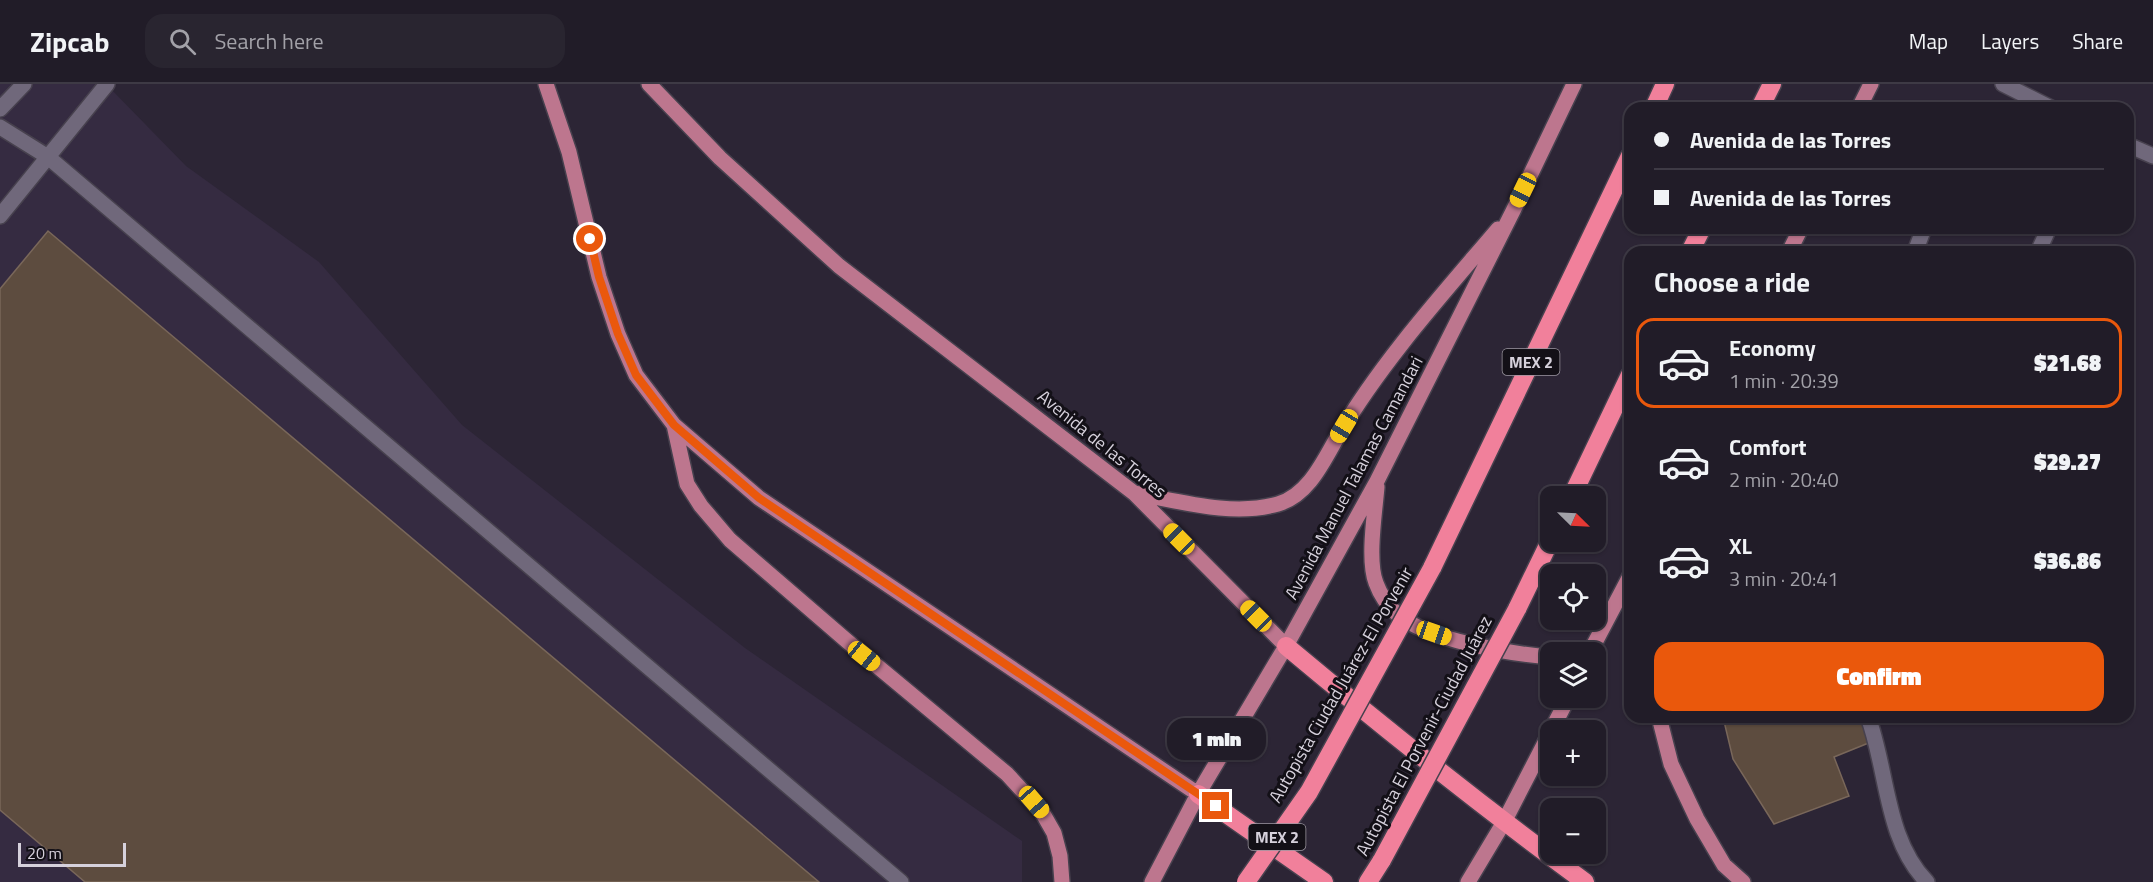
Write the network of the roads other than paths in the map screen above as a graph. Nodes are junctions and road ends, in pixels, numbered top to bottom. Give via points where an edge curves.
1 (24, 84) edge
2 (107, 84) edge
3 (546, 84) edge
4 (649, 84) edge
5 (1574, 84) edge
6 (1665, 84) edge
7 (1772, 84) edge
8 (1871, 84) edge
9 (2003, 84) edge
10 (1657, 102) edge
11 (1763, 102) edge
12 (1862, 102) edge
13 (2039, 102) edge
14 (0, 109) edge
15 (0, 126) edge
16 (2134, 148) edge
17 (2153, 156) edge
18 (48, 157) junction
19 (1624, 168) edge
20 (1513, 211) junction
21 (0, 216) edge
22 (1624, 388) edge
23 (674, 425) junction
24 (1377, 481) junction
25 (1577, 486) edge
26 (1134, 493) junction
27 (1545, 552) edge
28 (1624, 587) edge
29 (1595, 642) edge
30 (1286, 646) junction
31 (1540, 656) edge
32 (1563, 708) edge
33 (1661, 723) edge
34 (1870, 723) edge
35 (1198, 794) junction
36 (1504, 822) junction
37 (901, 882) edge
38 (1062, 882) edge
39 (1152, 882) edge
40 (1246, 882) edge
41 (1324, 882) edge
42 (1368, 882) edge
43 (1468, 882) edge
44 (1585, 882) edge
45 (1743, 882) edge
46 (1927, 882) edge

1 - 14 lane
2 - 18 lane
3 - 23 main road via 569,152 599,277 618,334 636,375
4 - 26 main road, Avenida de las Torres via 720,158 839,266
5 - 20 main road, Avenida Manuel Talamas Camandari
6 - 10 highway
7 - 11 highway
8 - 12 main road
9 - 13 lane
15 - 18 lane
16 - 17 lane
18 - 21 lane
18 - 37 lane
19 - 40 highway, Autopista Ciudad Juárez-El Porvenir / MEX 2, bridge via 1432,568 1309,792
20 - 24 main road, Avenida Manuel Talamas Camandari
20 - 26 main road via 1367,389 1310,482 1296,496 1278,504 1243,509
22 - 25 highway
23 - 35 main road via 759,498
23 - 38 main road via 687,484 701,506 730,540 1007,774 1042,812 1054,833
24 - 30 main road, Avenida Manuel Talamas Camandari
24 - 31 main road via 1372,554 1375,582 1397,614 1422,629 1447,637
26 - 30 main road, Avenida de las Torres
27 - 42 highway, Autopista El Porvenir-Ciudad Juárez, bridge
28 - 29 main road
30 - 35 main road, Avenida Manuel Talamas Camandari
30 - 36 highway, Avenida de las Torres
32 - 36 main road
33 - 45 main road via 1671,764 1697,819 1724,865
34 - 46 lane via 1898,836 1906,855
35 - 39 main road, Avenida Manuel Talamas Camandari
35 - 41 highway
36 - 43 main road
36 - 44 highway, Avenida de las Torres

